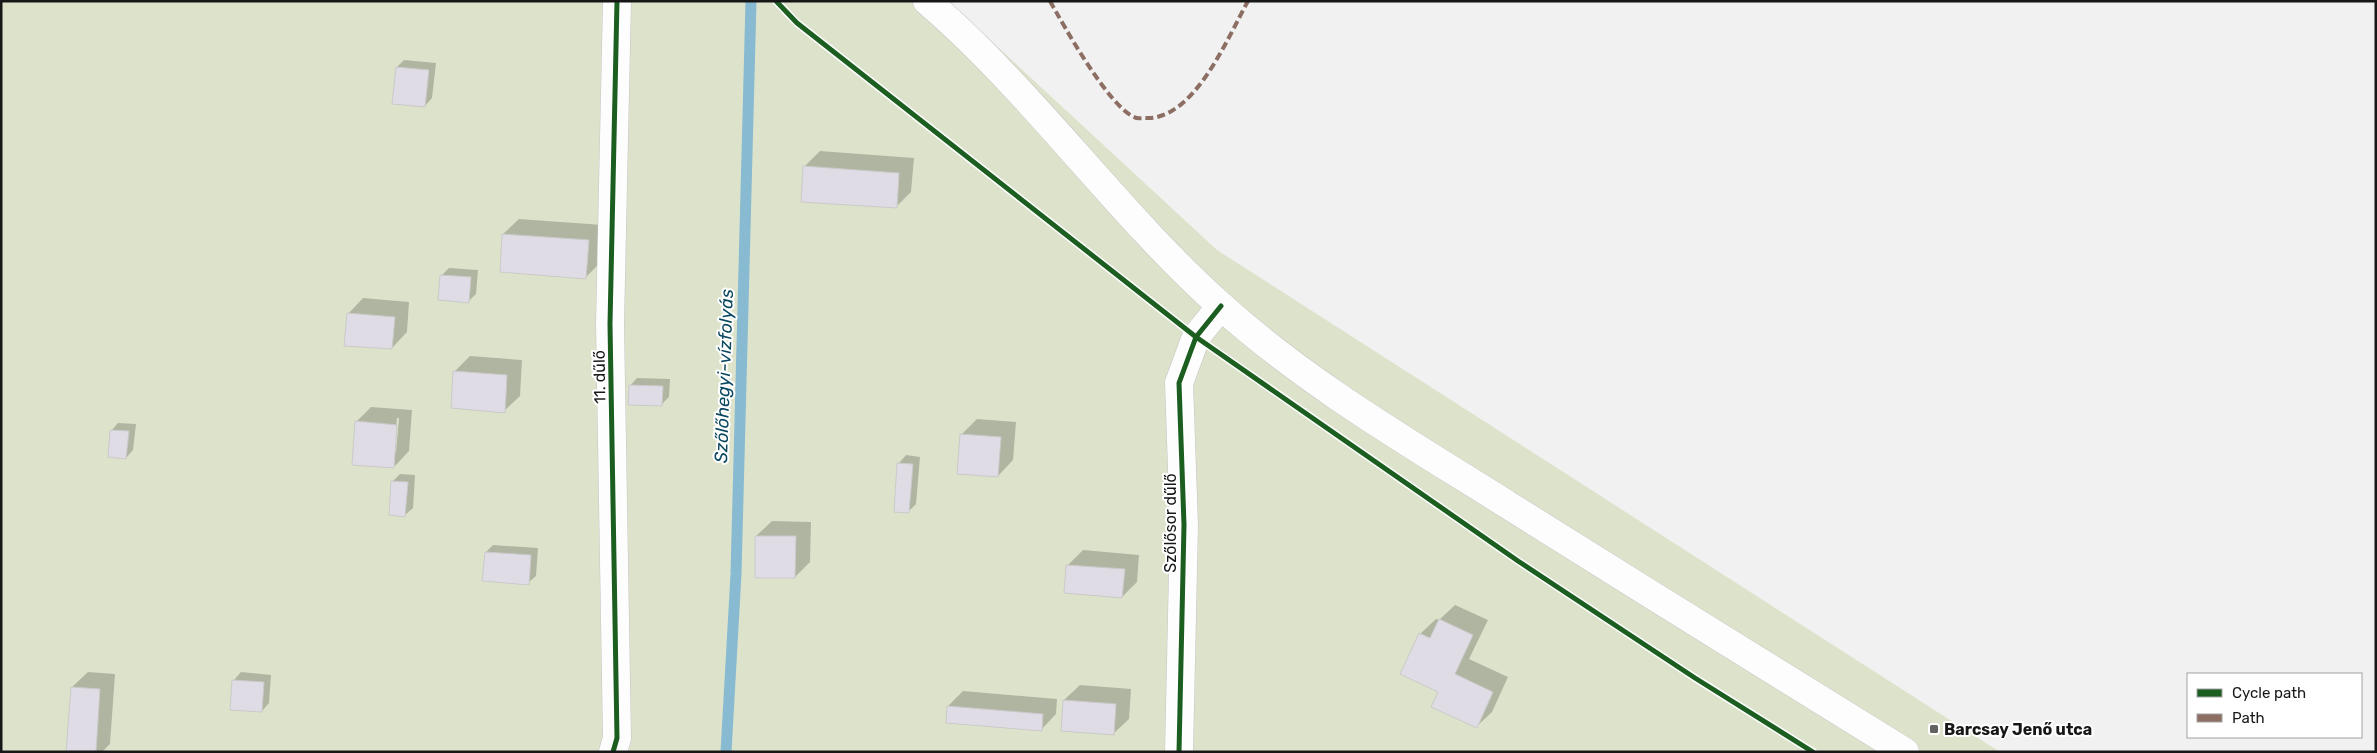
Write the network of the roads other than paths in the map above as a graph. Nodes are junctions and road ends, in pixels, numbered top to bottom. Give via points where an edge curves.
1 (617, 1) edge
2 (927, 1) edge
3 (1221, 306) junction
4 (613, 752) edge
5 (1179, 752) edge
6 (1905, 752) edge

1 - 4 main road, 11. dűlő via 610,324 616,738
2 - 3 main road
3 - 5 main road, Szőlősor dűlő via 1196,337 1179,382 1184,525
3 - 6 main road via 1378,424

